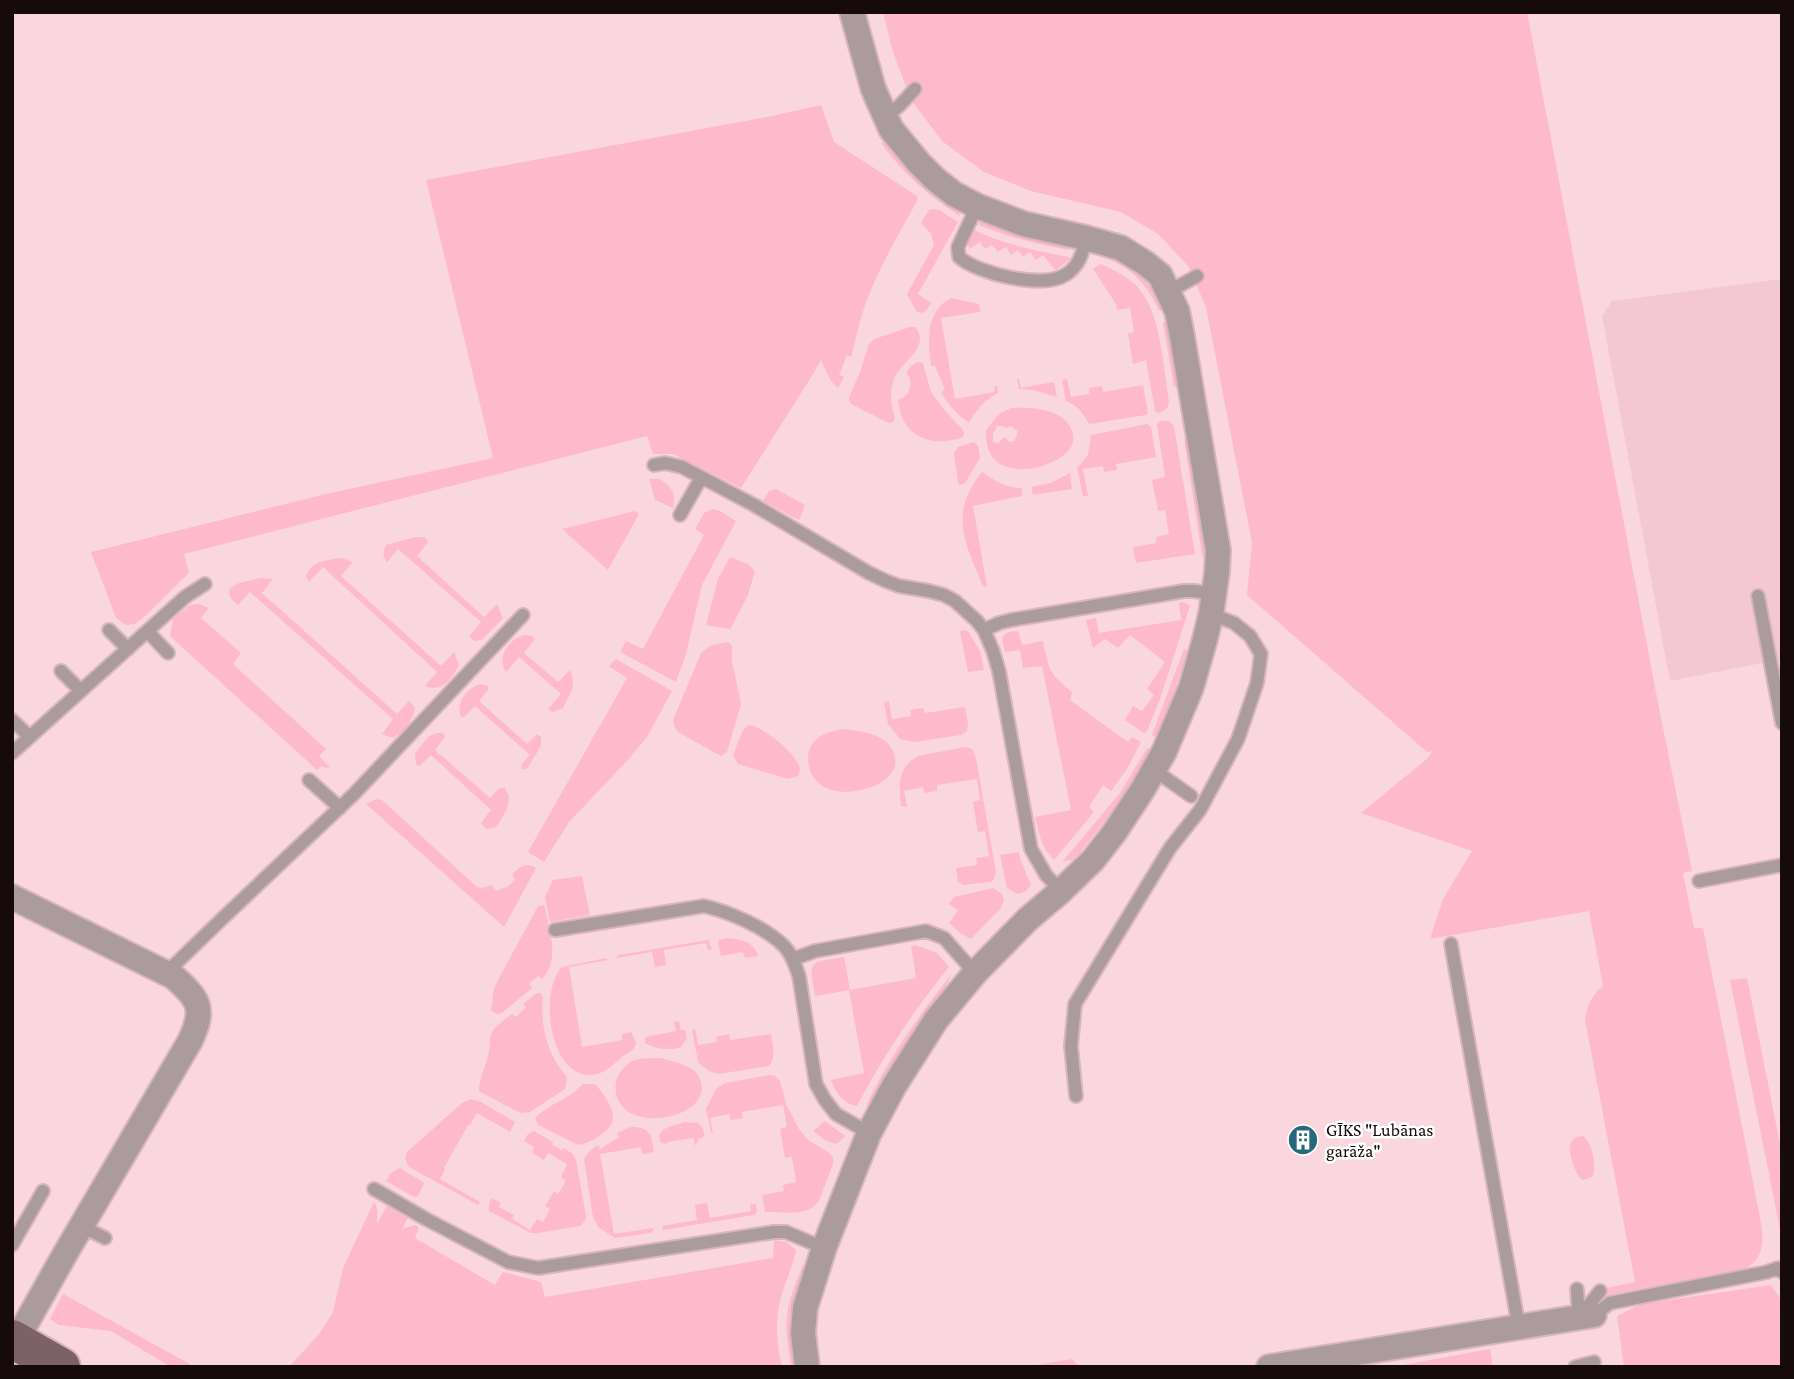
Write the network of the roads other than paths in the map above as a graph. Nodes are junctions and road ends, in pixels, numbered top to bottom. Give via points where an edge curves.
1 (852, 12) edge
2 (915, 89) dead end
3 (886, 117) junction
4 (977, 206) junction
5 (1086, 238) junction
6 (1196, 276) dead end
7 (1168, 292) junction
8 (654, 465) dead end
9 (701, 478) junction
10 (680, 516) dead end
11 (205, 584) dead end
12 (1758, 596) dead end
13 (1213, 604) junction
14 (523, 615) dead end
15 (109, 630) dead end
16 (984, 630) junction
17 (148, 632) junction
18 (128, 649) junction
19 (168, 653) dead end
20 (61, 671) dead end
21 (81, 691) junction
22 (12, 720) edge
23 (1782, 723) edge
24 (30, 737) junction
25 (12, 753) edge
26 (1154, 770) junction
27 (309, 780) dead end
28 (1191, 796) dead end
29 (340, 808) junction
30 (1782, 865) edge
31 (1699, 881) dead end
32 (1061, 891) junction
33 (12, 897) edge
34 (555, 930) dead end
35 (1451, 944) dead end
36 (793, 958) junction
37 (166, 973) junction
38 (975, 973) junction
39 (1076, 1096) dead end
40 (869, 1133) junction
41 (374, 1189) dead end
42 (43, 1191) dead end
43 (81, 1226) junction
44 (105, 1238) dead end
45 (12, 1245) edge
46 (824, 1248) junction
47 (1782, 1272) edge
48 (1577, 1289) dead end
49 (1600, 1291) dead end
50 (1586, 1316) junction
51 (1519, 1328) junction
52 (14, 1340) edge
53 (1594, 1362) dead end
54 (61, 1367) edge
55 (807, 1367) edge
56 (1269, 1367) edge
57 (1575, 1367) edge

1 - 3 street
2 - 3 lane
3 - 4 street via 919,163 954,194
4 - 5 street via 1024,224
4 - 5 lane via 958,247 959,257 982,271 1051,281 1065,275 1082,257
5 - 7 street via 1121,248 1145,263 1160,275
6 - 7 lane
7 - 13 street via 1177,311 1215,527 1218,559
8 - 9 lane via 682,467
9 - 10 lane
9 - 16 lane via 878,577 944,595
11 - 17 lane
12 - 23 lane
13 - 16 lane via 1194,590 1184,591 1011,620
13 - 26 street via 1191,688
13 - 39 lane via 1250,636 1261,654 1257,683 1238,739 1200,810 1170,848 1075,1004 1071,1046
14 - 29 lane
15 - 18 lane
16 - 32 lane via 999,671 1031,849
17 - 18 lane
17 - 19 lane
18 - 21 lane
20 - 21 lane
21 - 24 lane
22 - 24 lane
24 - 25 lane
26 - 28 lane
26 - 32 street via 1093,860
27 - 29 lane
29 - 37 lane
30 - 31 lane
32 - 38 street
33 - 37 street
34 - 36 lane via 704,906 753,925
35 - 51 lane
36 - 38 lane via 926,931 944,938
36 - 40 lane via 816,1084 836,1114
37 - 43 street via 190,991 198,1005 199,1023
38 - 40 street via 936,1020
40 - 46 street
41 - 46 lane via 508,1262 538,1268 774,1232 786,1232
42 - 45 lane
43 - 44 lane
43 - 52 street
46 - 55 street via 805,1308
47 - 50 lane via 1778,1268 1610,1303
48 - 50 lane
49 - 50 lane
50 - 51 street
51 - 56 street
52 - 54 main road
53 - 57 lane

